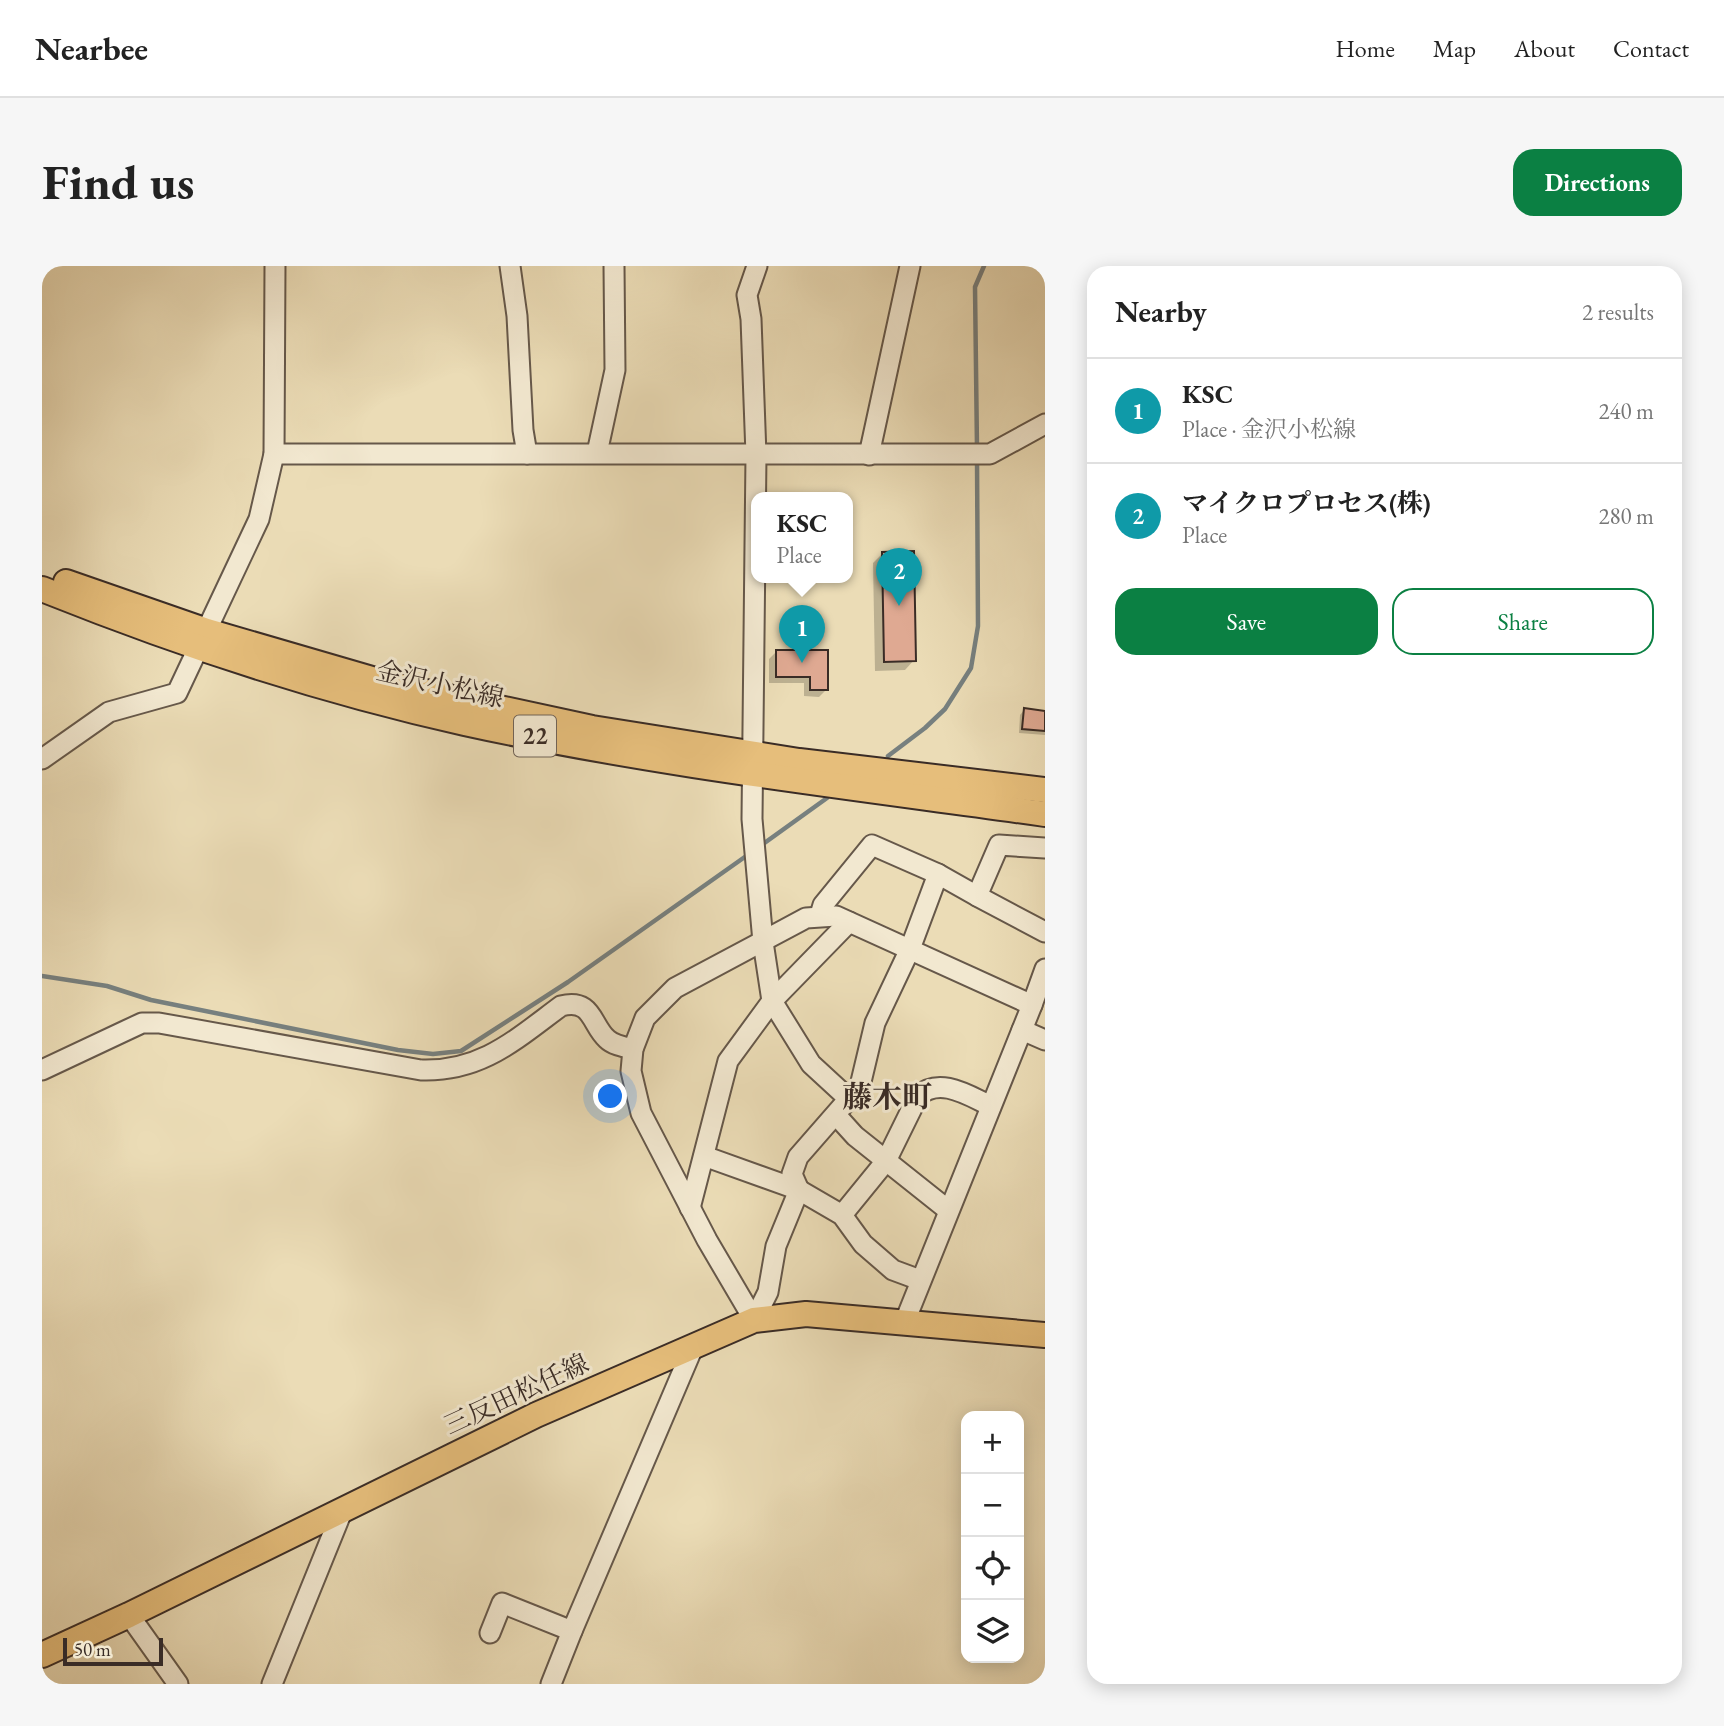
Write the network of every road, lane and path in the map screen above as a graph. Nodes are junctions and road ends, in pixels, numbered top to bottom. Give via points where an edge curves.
1 (275, 266) edge
2 (510, 266) edge
3 (614, 266) edge
4 (757, 266) edge
5 (910, 266) edge
6 (1045, 424) edge
7 (597, 453) junction
8 (274, 454) junction
9 (527, 454) junction
10 (756, 455) junction
11 (869, 455) junction
12 (756, 492) edge
13 (42, 573) edge
14 (755, 583) edge
15 (42, 589) edge
16 (202, 639) junction
17 (42, 759) edge
18 (753, 763) junction
19 (1045, 790) edge
20 (1045, 814) edge
21 (1045, 848) edge
22 (937, 874) junction
23 (977, 896) junction
24 (820, 915) junction
25 (849, 922) junction
26 (1045, 932) edge
27 (763, 942) junction
28 (910, 949) junction
29 (1045, 969) edge
30 (772, 1002) junction
31 (1032, 1005) junction
32 (1022, 1030) junction
33 (1045, 1040) edge
34 (633, 1049) junction
35 (42, 1070) edge
36 (849, 1099) junction
37 (991, 1106) junction
38 (835, 1115) junction
39 (704, 1156) junction
40 (886, 1161) junction
41 (799, 1190) junction
42 (691, 1208) junction
43 (948, 1210) junction
44 (842, 1215) junction
45 (920, 1280) junction
46 (754, 1320) junction
47 (905, 1321) junction
48 (1045, 1335) edge
49 (694, 1345) junction
50 (343, 1509) junction
51 (129, 1615) junction
52 (572, 1631) junction
53 (490, 1633) dead end
54 (42, 1655) edge
55 (178, 1684) edge
56 (272, 1684) edge
57 (551, 1684) edge

1 - 8 street
2 - 9 street
3 - 7 street via 615,370
4 - 10 street via 747,295
5 - 11 street
6 - 11 street via 990,454
7 - 9 street
7 - 10 street
8 - 9 street
8 - 16 street via 259,519
10 - 11 street
10 - 12 street
13 - 16 main road, 金沢小松線 / 22
14 - 18 street
15 - 16 main road, 金沢小松線 / 22 via 135,626
16 - 17 street via 177,693 109,712
16 - 18 main road, 金沢小松線 / 22 via 308,682 465,723
18 - 19 main road, 金沢小松線 / 22
18 - 20 main road, 金沢小松線 / 22
18 - 27 street via 753,831
21 - 23 street via 999,845
22 - 23 street
22 - 24 street via 872,845 823,905
22 - 28 street
23 - 26 street
24 - 25 street
24 - 27 street
25 - 28 street
25 - 30 street
27 - 30 street
27 - 34 street via 675,988 645,1018
28 - 31 street
28 - 36 street via 875,1023 860,1086
29 - 31 street
30 - 36 street via 811,1064
30 - 39 street via 728,1060
31 - 32 street
32 - 33 street
32 - 37 street
34 - 35 street via 606,1039 591,1013 568,1004 492,1056 445,1071 159,1023 142,1023
34 - 42 street via 631,1071 641,1113
36 - 38 street
37 - 40 street via 951,1088 923,1092
37 - 43 street
38 - 40 street
38 - 41 street via 798,1157 792,1174
39 - 41 street
39 - 42 street
40 - 43 street
40 - 44 street
41 - 44 street
41 - 46 street via 776,1246 768,1292
42 - 46 street
43 - 45 street
44 - 45 street via 863,1244 893,1270
45 - 47 street
46 - 47 main road, 三反田松任線 via 806,1314
46 - 49 main road, 三反田松任線
47 - 48 main road, 三反田松任線
49 - 50 main road, 三反田松任線
49 - 52 street
50 - 51 main road, 三反田松任線
50 - 56 street
51 - 54 main road, 三反田松任線
51 - 55 street
52 - 53 street via 502,1603
52 - 57 street

